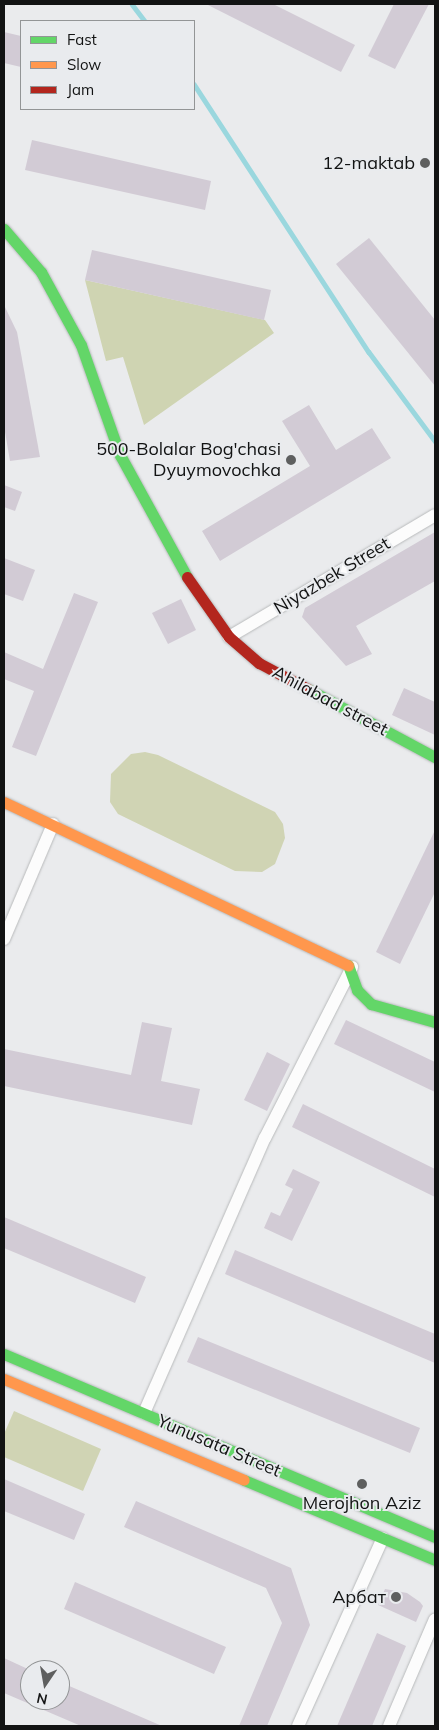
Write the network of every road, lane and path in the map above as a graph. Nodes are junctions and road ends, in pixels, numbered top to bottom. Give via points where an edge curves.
1 (4, 229) edge
2 (435, 515) edge
3 (229, 637) junction
4 (435, 757) edge
5 (4, 802) edge
6 (53, 824) junction
7 (4, 939) edge
8 (352, 967) junction
9 (435, 1022) edge
10 (4, 1354) edge
11 (4, 1379) edge
12 (144, 1413) junction
13 (435, 1537) edge
14 (383, 1538) junction
15 (435, 1560) edge
16 (435, 1619) edge
17 (298, 1726) edge
18 (389, 1726) edge

1 - 3 street via 41,272 81,345 120,455 174,558
2 - 3 street, Niyazbek Street
3 - 4 street, Ahilabad street via 259,662
5 - 6 street
6 - 7 street
6 - 8 street
8 - 9 street via 356,990 371,1004
8 - 12 street via 266,1138
10 - 12 street, Yunusata Street
11 - 14 street, Yunusata Street
12 - 13 street, Yunusata Street
14 - 15 street, Yunusata Street
14 - 17 street
16 - 18 street

